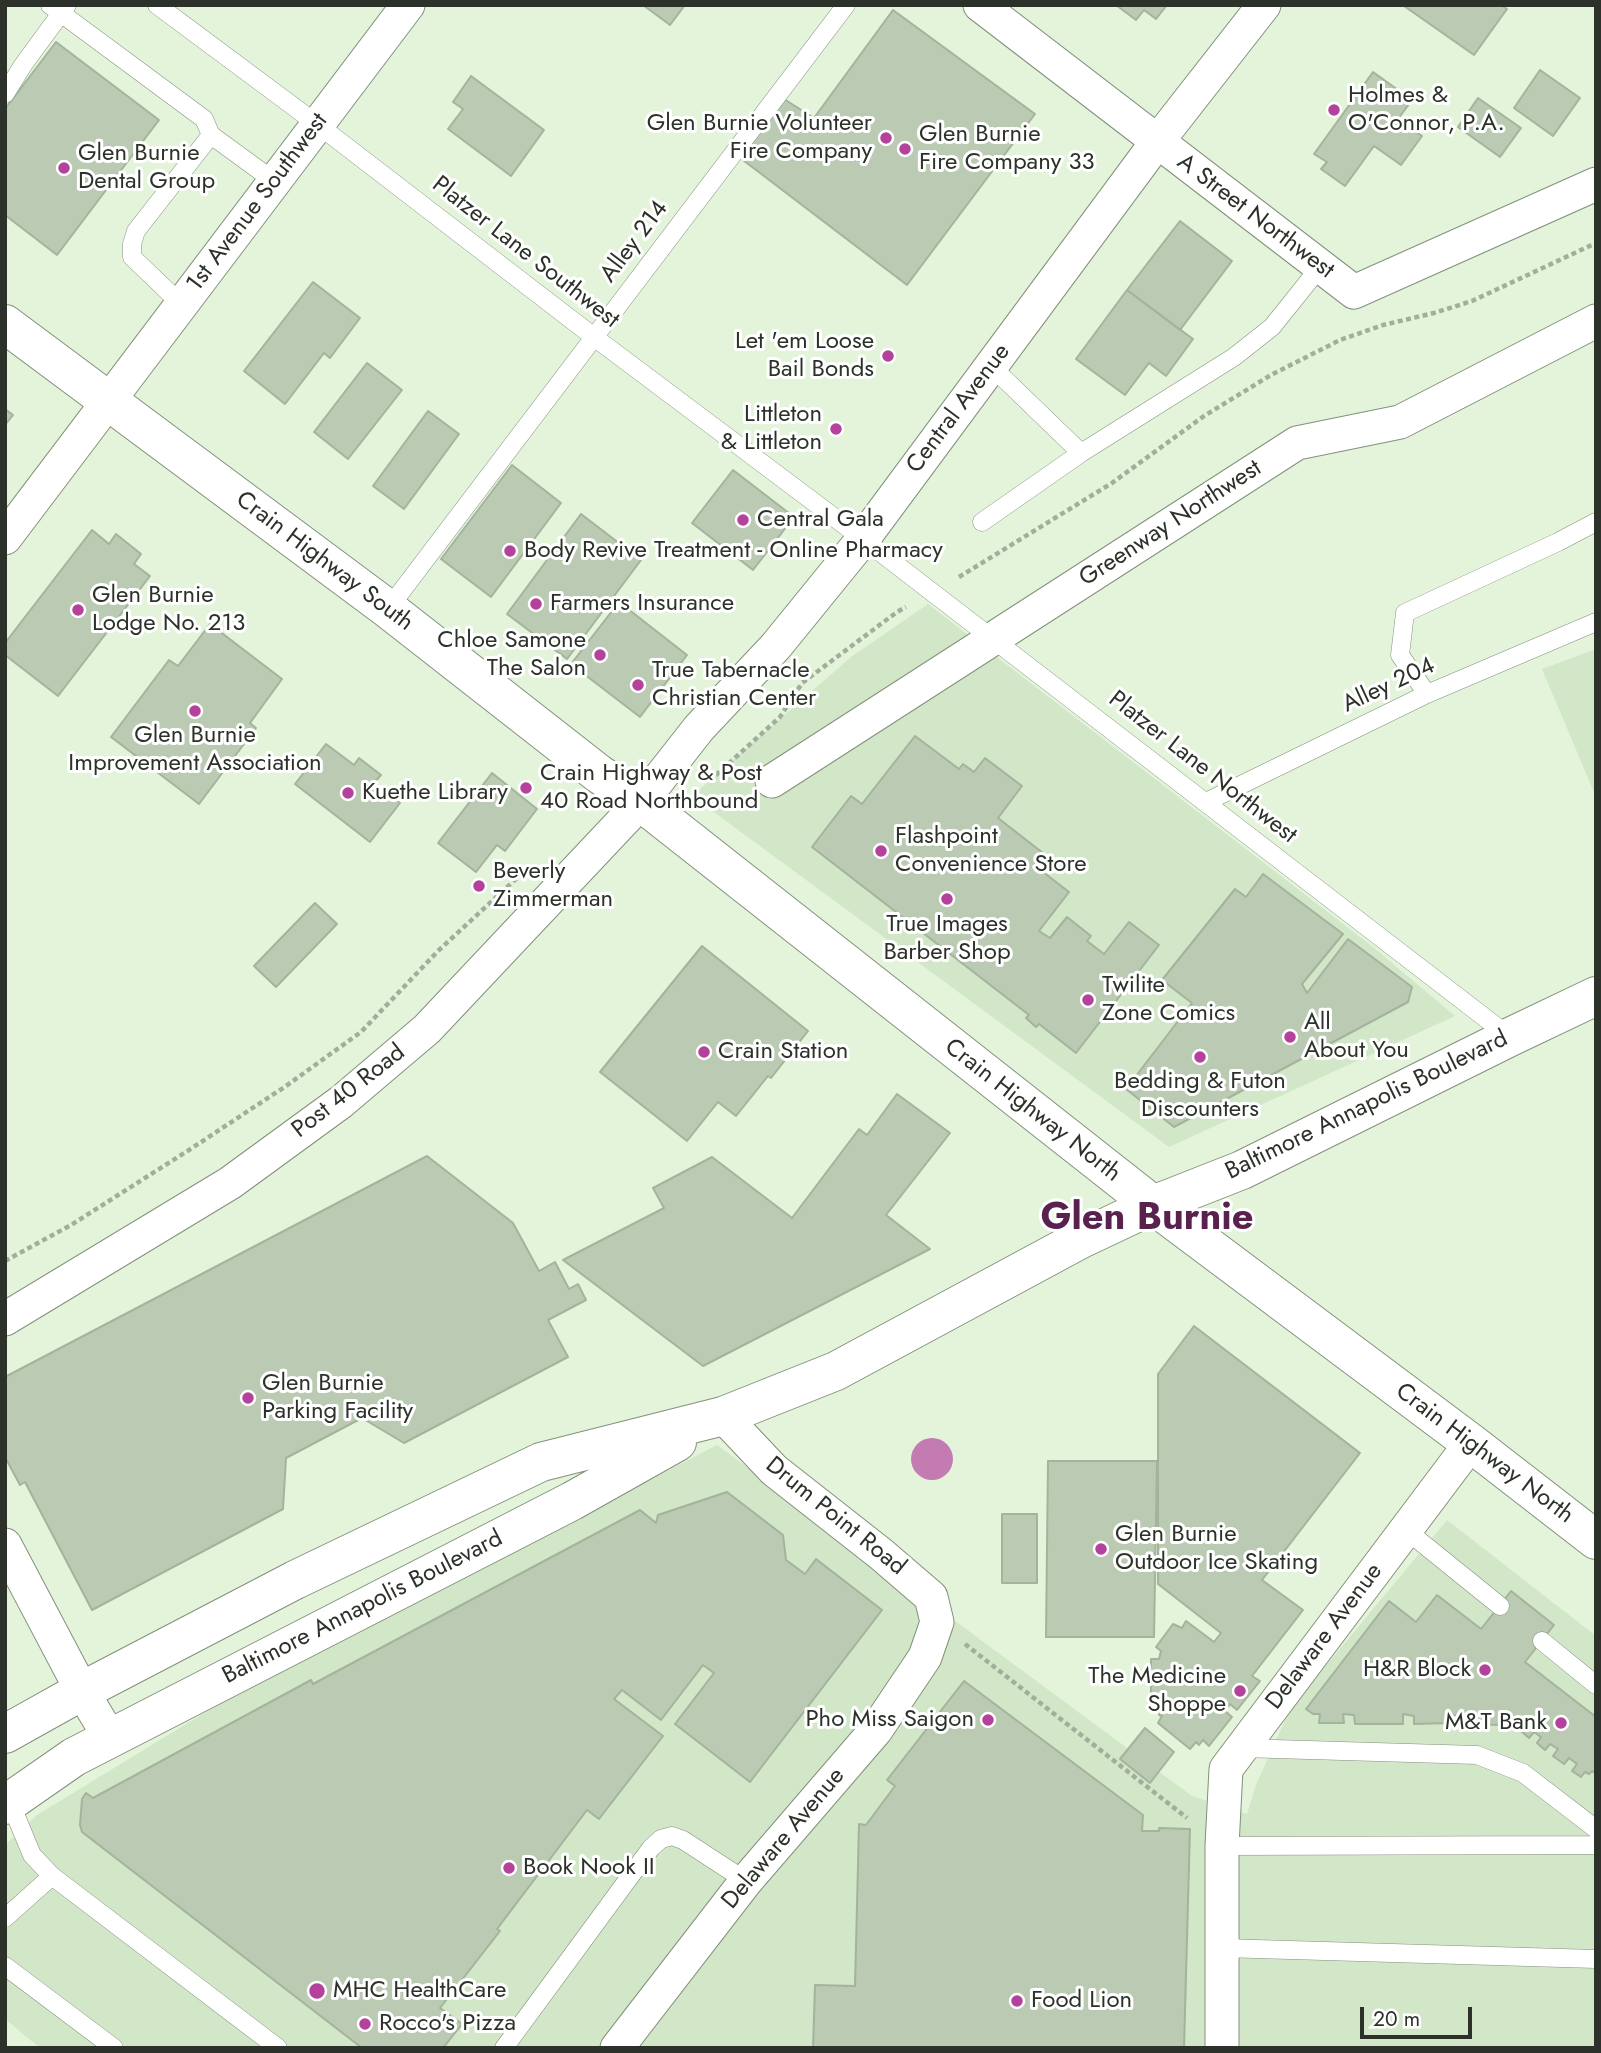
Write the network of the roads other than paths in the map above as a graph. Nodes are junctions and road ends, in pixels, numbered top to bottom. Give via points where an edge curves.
1 (157, 5) edge
2 (408, 5) edge
3 (846, 5) edge
4 (980, 5) edge
5 (1264, 5) edge
6 (60, 8) edge
7 (23, 65) junction
8 (5, 79) edge
9 (5, 94) edge
10 (317, 124) junction
11 (211, 135) junction
12 (1157, 142) junction
13 (274, 181) junction
14 (1596, 184) edge
15 (1320, 267) junction
16 (181, 304) junction
17 (1596, 321) edge
18 (5, 324) edge
19 (594, 337) junction
20 (991, 366) junction
21 (109, 400) junction
22 (1081, 453) junction
23 (982, 522) dead end
24 (1596, 522) edge
25 (5, 538) edge
26 (863, 539) junction
27 (388, 609) junction
28 (1596, 622) edge
29 (993, 638) junction
30 (1427, 694) junction
31 (772, 781) dead end
32 (641, 802) junction
33 (1206, 802) junction
34 (1596, 996) edge
35 (1510, 1037) junction
36 (1153, 1205) junction
37 (5, 1319) edge
38 (723, 1416) junction
39 (1471, 1443) junction
40 (1406, 1530) junction
41 (1596, 1540) edge
42 (5, 1545) edge
43 (1500, 1606) dead end
44 (937, 1622) joint
45 (1542, 1641) dead end
46 (1596, 1685) edge
47 (82, 1691) junction
48 (5, 1734) edge
49 (110, 1738) junction
50 (1241, 1748) junction
51 (8, 1804) edge
52 (1596, 1829) edge
53 (1596, 1845) edge
54 (1222, 1846) junction
55 (52, 1876) junction
56 (747, 1881) junction
57 (5, 1918) edge
58 (1222, 1948) junction
59 (1596, 1959) edge
60 (5, 1966) edge
61 (114, 2048) edge
62 (278, 2048) edge
63 (504, 2048) edge
64 (617, 2048) edge
65 (1222, 2048) edge

1 - 10 lane, Platzer Lane Southwest
2 - 10 street, 1st Avenue Southwest
3 - 19 lane, Alley 214
4 - 12 street, A Street Northwest
5 - 12 street, Central Avenue
6 - 7 lane
6 - 11 lane via 204,118
7 - 8 lane
7 - 9 lane
10 - 13 street, 1st Avenue Southwest
10 - 19 lane, Platzer Lane Southwest
11 - 13 lane
11 - 16 lane via 136,231 132,244 132,257
12 - 15 street, A Street Northwest
12 - 20 street, Central Avenue
13 - 16 street, 1st Avenue Southwest
14 - 15 street, A Street Northwest via 1354,292
15 - 22 lane via 1272,327 1234,357
16 - 21 street, 1st Avenue Southwest
17 - 29 street, Greenway Northwest via 1400,422 1297,443
18 - 21 main road, Crain Highway South
19 - 26 lane, Platzer Lane Southwest
19 - 27 lane, Alley 214
20 - 22 lane
20 - 26 street, Central Avenue
21 - 25 street, 1st Avenue Southwest
21 - 27 main road, Crain Highway South
22 - 23 lane
24 - 30 lane via 1405,613 1400,655
26 - 29 lane, Platzer Lane Northwest
26 - 32 street, Central Avenue
27 - 32 main road, Crain Highway South
28 - 30 lane, Alley 204
29 - 31 street, Greenway Northwest
29 - 33 lane, Platzer Lane Northwest
30 - 33 lane, Alley 204
32 - 36 main road, Crain Highway North
32 - 37 street, Post 40 Road via 426,1030 341,1102 230,1183
33 - 35 lane, Platzer Lane Northwest
34 - 35 main road, Baltimore Annapolis Boulevard
35 - 36 main road, Baltimore Annapolis Boulevard via 1242,1170
36 - 38 main road, Baltimore Annapolis Boulevard via 836,1371
36 - 39 main road, Crain Highway North
38 - 44 street, Drum Point Road via 774,1470 931,1597
38 - 47 main road, Baltimore Annapolis Boulevard via 541,1462 295,1580
38 - 49 main road, Baltimore Annapolis Boulevard via 572,1501
39 - 40 street, Delaware Avenue
39 - 41 main road, Crain Highway North
40 - 43 lane
40 - 50 street, Delaware Avenue
42 - 47 street
44 - 56 street, Delaware Avenue via 925,1657 876,1730
45 - 46 lane
47 - 48 main road, Baltimore Annapolis Boulevard
47 - 49 street
49 - 51 main road, Baltimore Annapolis Boulevard via 74,1757
50 - 52 lane via 1477,1755 1523,1773
50 - 54 street, Delaware Avenue via 1226,1769
51 - 55 lane via 33,1855
53 - 54 lane
54 - 58 street
55 - 57 lane
55 - 62 lane
56 - 63 lane via 683,1840 661,1839
56 - 64 street, Delaware Avenue
58 - 59 lane
58 - 65 street
60 - 61 lane

